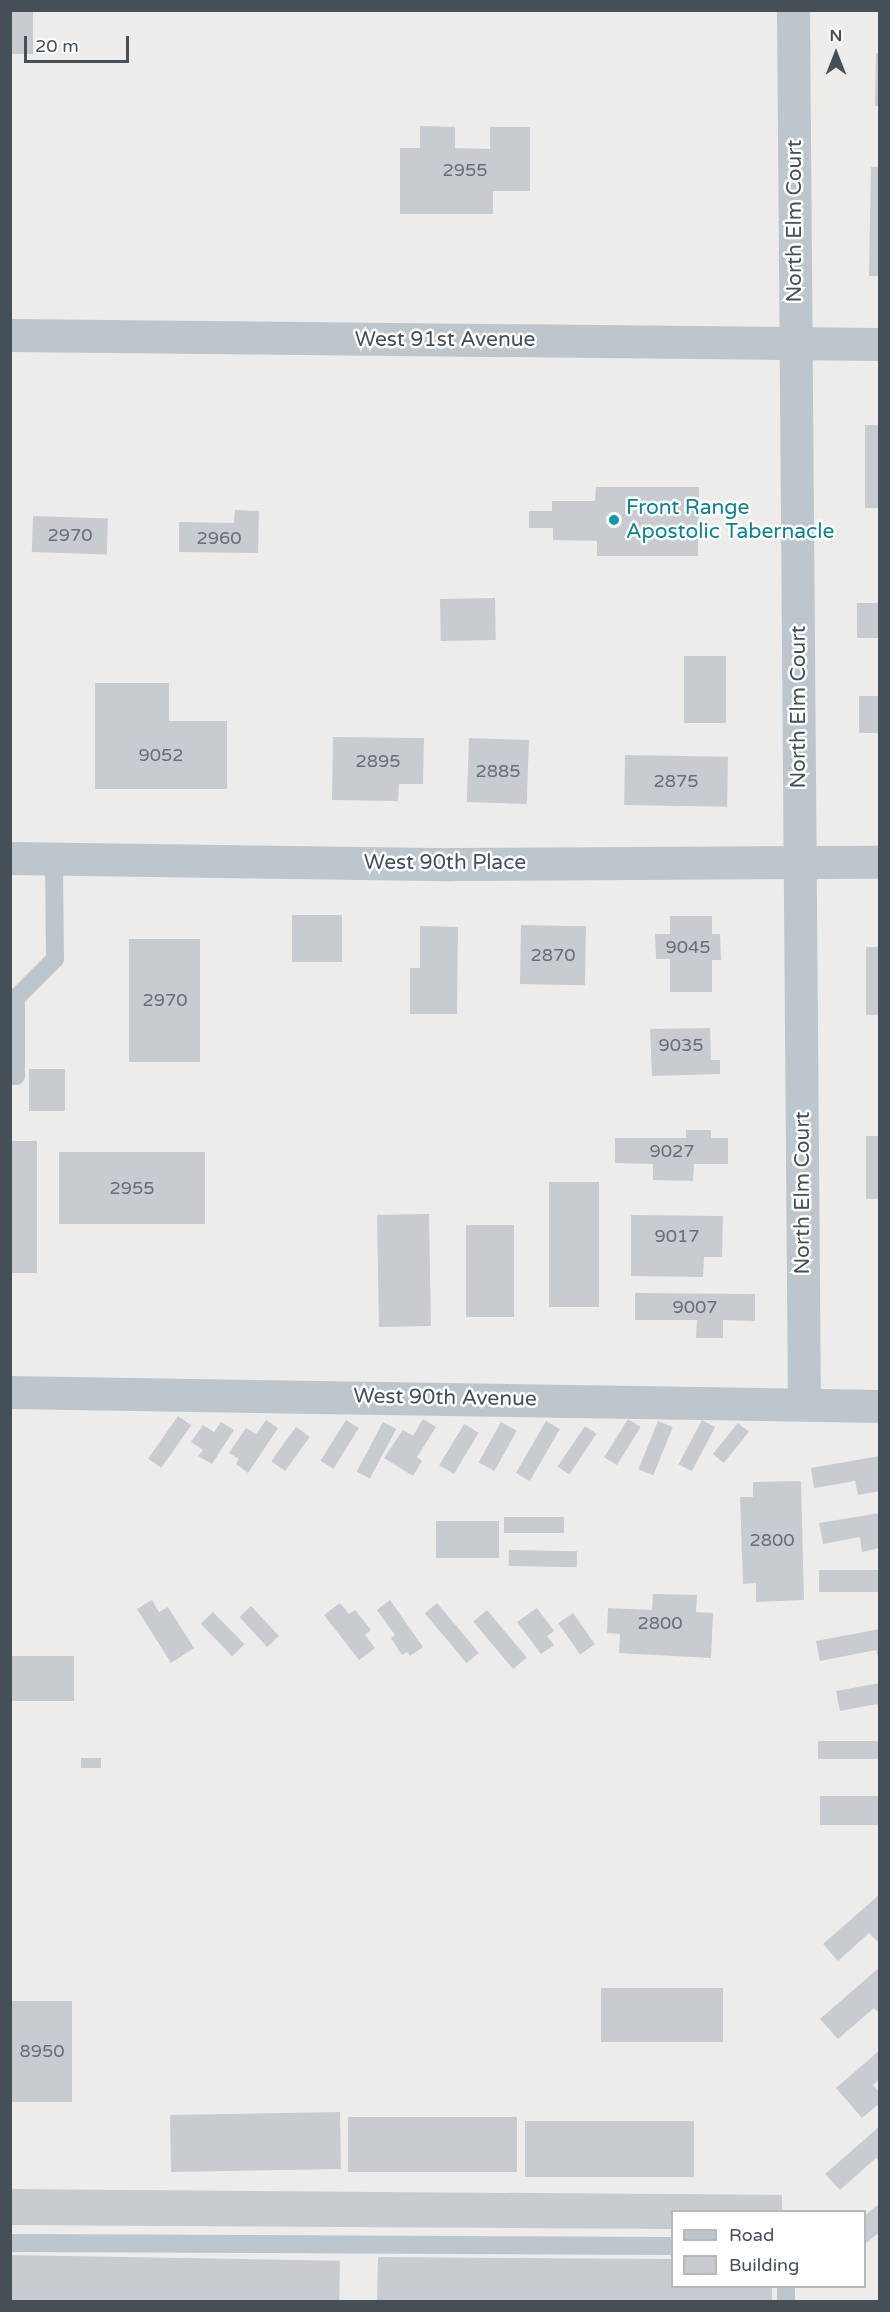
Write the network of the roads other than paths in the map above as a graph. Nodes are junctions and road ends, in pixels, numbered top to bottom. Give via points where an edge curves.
1 (793, 10) edge
2 (10, 335) edge
3 (796, 343) junction
4 (879, 344) edge
5 (10, 858) edge
6 (54, 859) junction
7 (879, 861) edge
8 (800, 862) junction
9 (10, 1076) edge
10 (10, 1392) edge
11 (804, 1403) junction
12 (879, 1406) edge
13 (10, 2243) edge
14 (671, 2246) edge

1 - 3 street, North Elm Court
2 - 3 street, West 91st Avenue
3 - 4 street, West 91st Avenue
3 - 8 street, North Elm Court
5 - 6 street, West 90th Place
6 - 8 street, West 90th Place via 451,864
6 - 9 lane via 55,959 16,998 16,1076
7 - 8 street, West 90th Place
8 - 11 street, North Elm Court
10 - 11 street, West 90th Avenue
11 - 12 street, West 90th Avenue
13 - 14 lane

